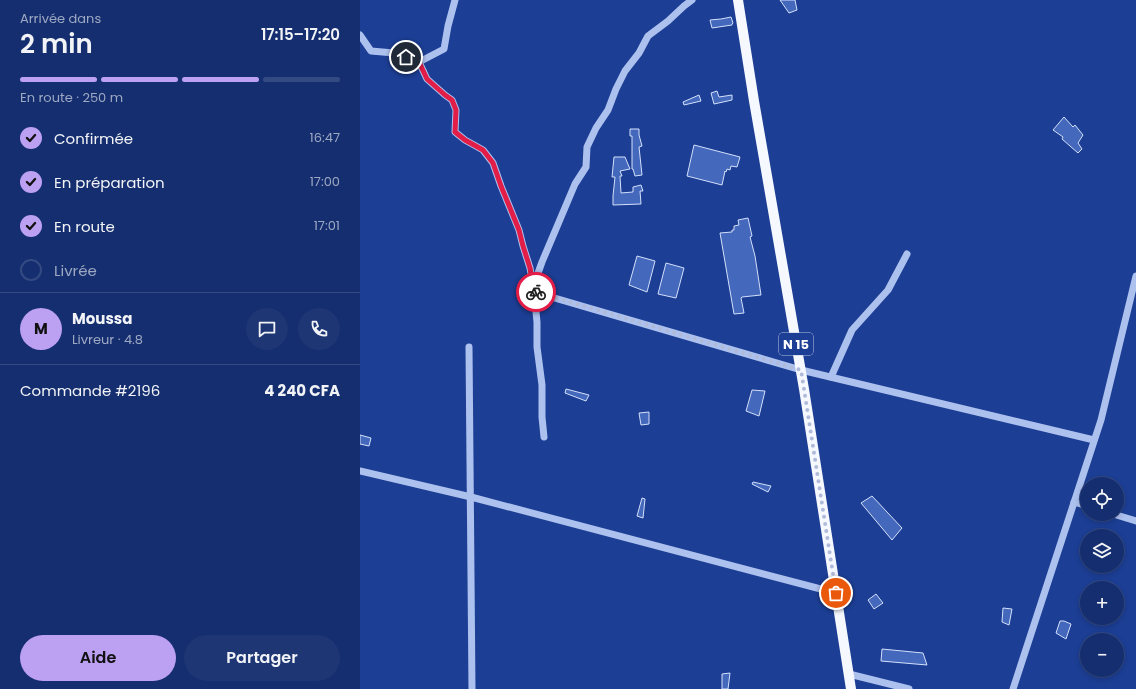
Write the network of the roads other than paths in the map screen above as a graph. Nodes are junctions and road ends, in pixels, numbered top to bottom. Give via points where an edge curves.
1 (455, 0) edge
2 (692, 0) edge
3 (738, 0) edge
4 (360, 35) edge
5 (419, 62) junction
6 (907, 254) dead end
7 (1136, 276) edge
8 (534, 290) junction
9 (469, 347) dead end
10 (801, 370) junction
11 (831, 377) junction
12 (544, 437) dead end
13 (1094, 440) junction
14 (360, 471) edge
15 (471, 497) junction
16 (1074, 502) junction
17 (1080, 504) edge
18 (1124, 517) edge
19 (1136, 521) edge
20 (836, 593) junction
21 (849, 674) junction
22 (472, 689) edge
23 (851, 689) edge
24 (909, 689) edge
25 (1013, 689) edge

1 - 5 street via 444,49
2 - 8 street via 648,36 640,53 625,71 608,110 587,147 586,167 575,184 542,262
3 - 10 main road, N 15
4 - 5 street via 371,51 394,53
5 - 8 street via 427,79 452,100 456,110 455,132 483,150 493,163 519,230
6 - 11 street via 888,290 852,330
7 - 13 street
8 - 10 street
8 - 12 street
9 - 15 street
10 - 11 street
10 - 20 main road, N 15
11 - 13 street
13 - 16 street
14 - 15 street
15 - 20 street
15 - 22 street
16 - 17 street
16 - 25 street
18 - 19 street
20 - 21 main road, N 15
21 - 23 main road, N 15
21 - 24 street

